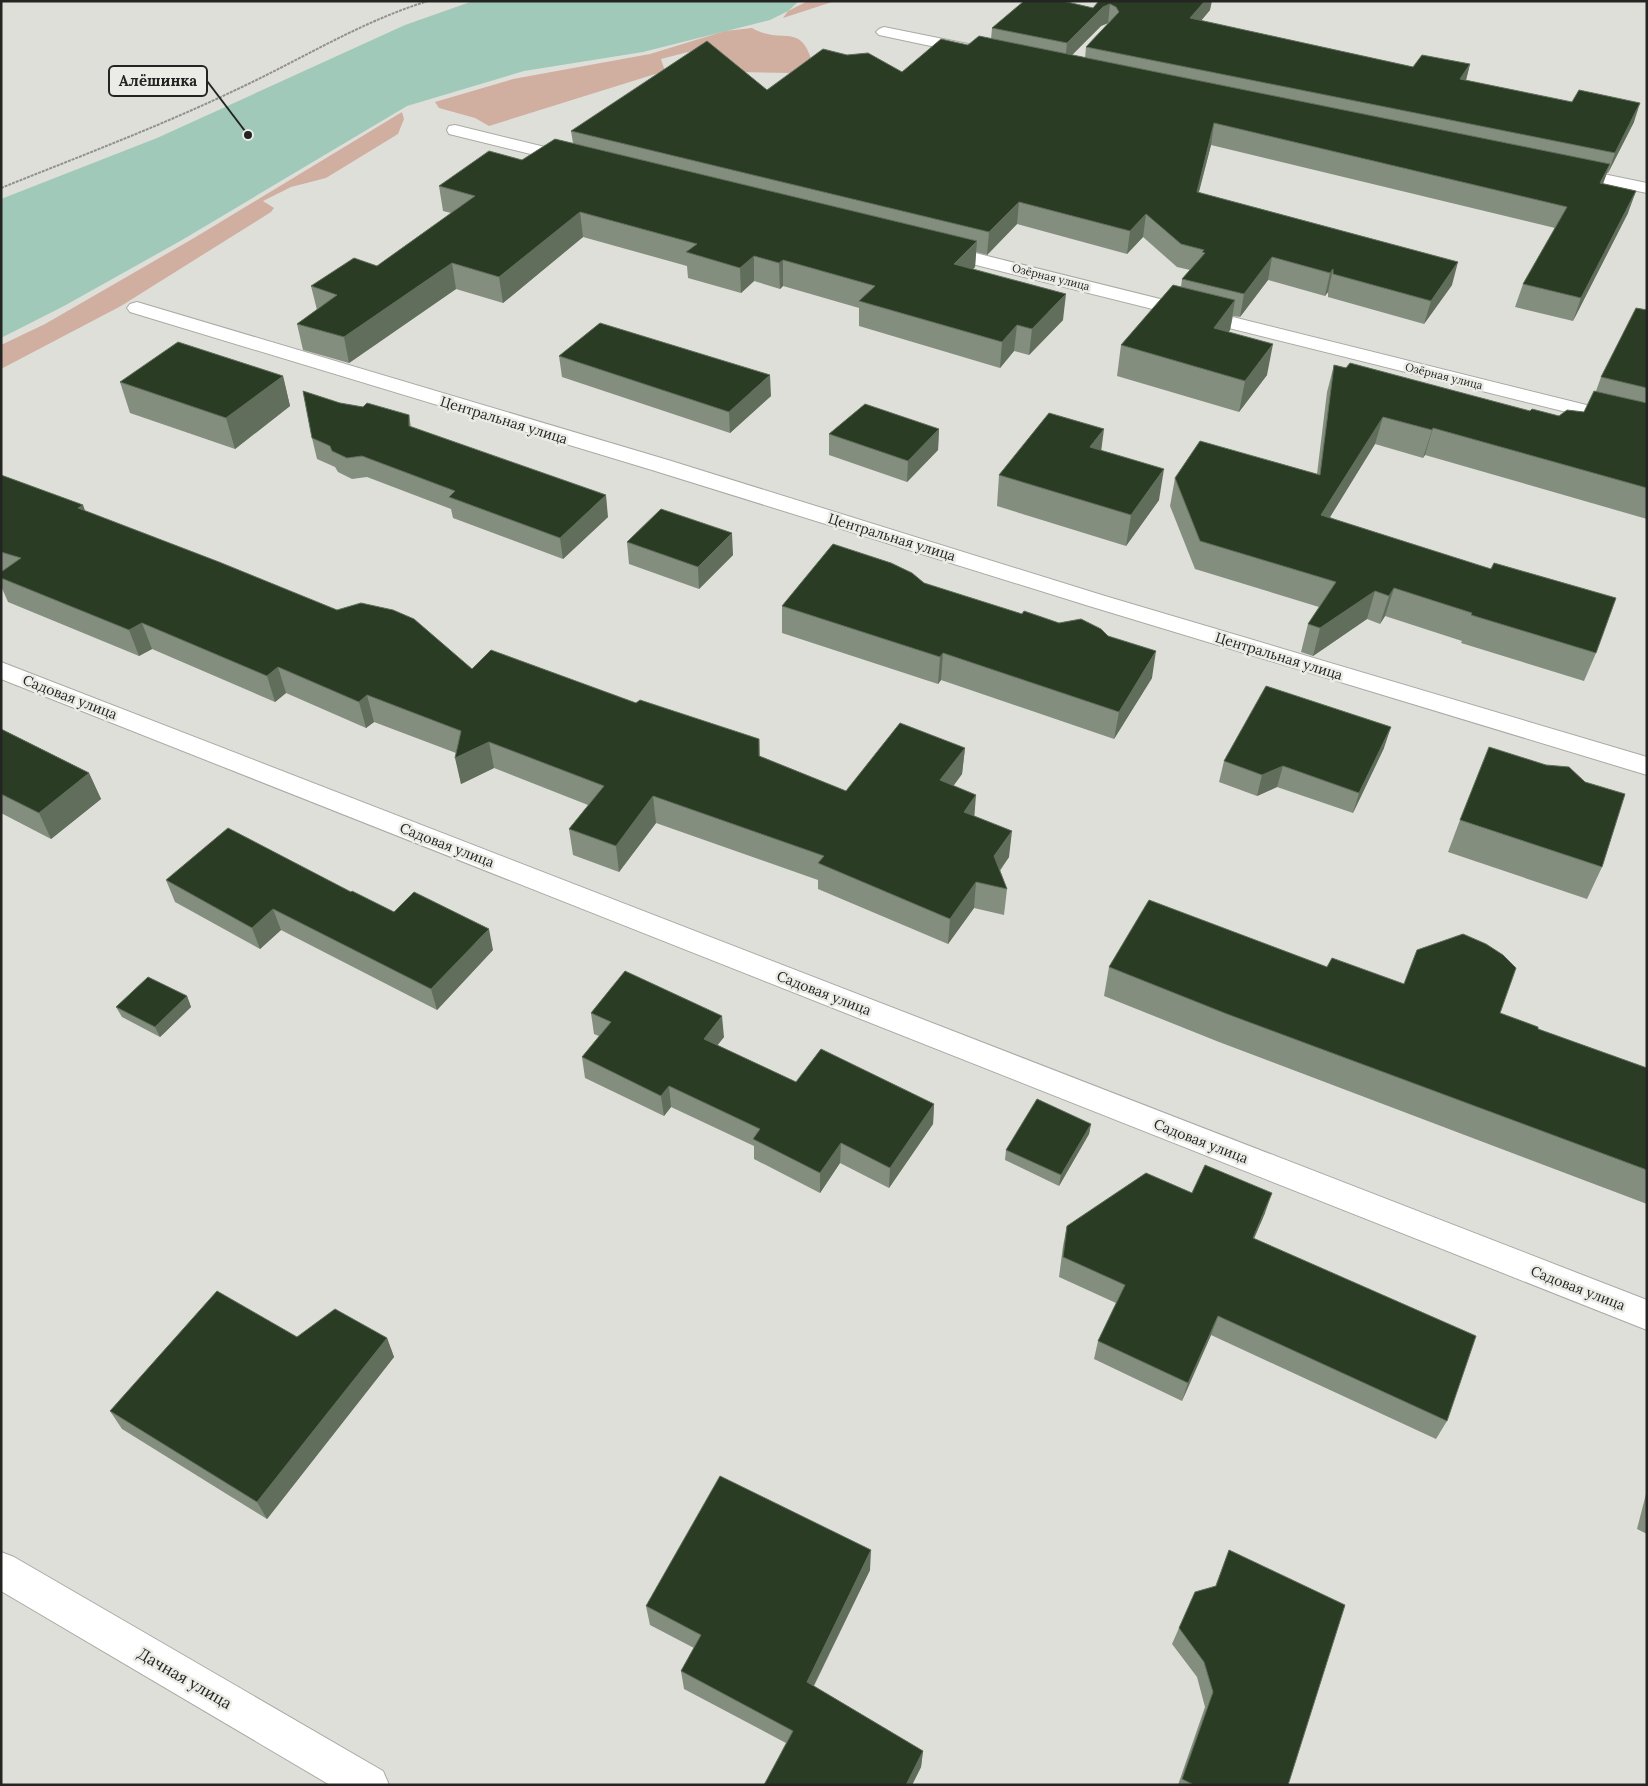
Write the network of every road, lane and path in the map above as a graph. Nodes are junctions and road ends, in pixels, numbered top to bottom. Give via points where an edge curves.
1 (428, 1) edge
2 (884, 32) dead end
3 (991, 54) edge
4 (455, 130) dead end
5 (590, 164) edge
6 (1552, 168) edge
7 (1, 188) edge
8 (1647, 188) edge
9 (918, 244) edge
10 (137, 308) dead end
11 (1647, 426) edge
12 (1, 670) edge
13 (1647, 766) edge
14 (1647, 1315) edge
15 (1, 1570) edge
16 (369, 1785) edge

1 - 7 path via 381,17 245,86 161,123
2 - 3 street
4 - 5 street
6 - 8 street
9 - 11 street, Озёрная улица
10 - 13 street, Центральная улица
12 - 14 street, Садовая улица
15 - 16 street, Дачная улица

